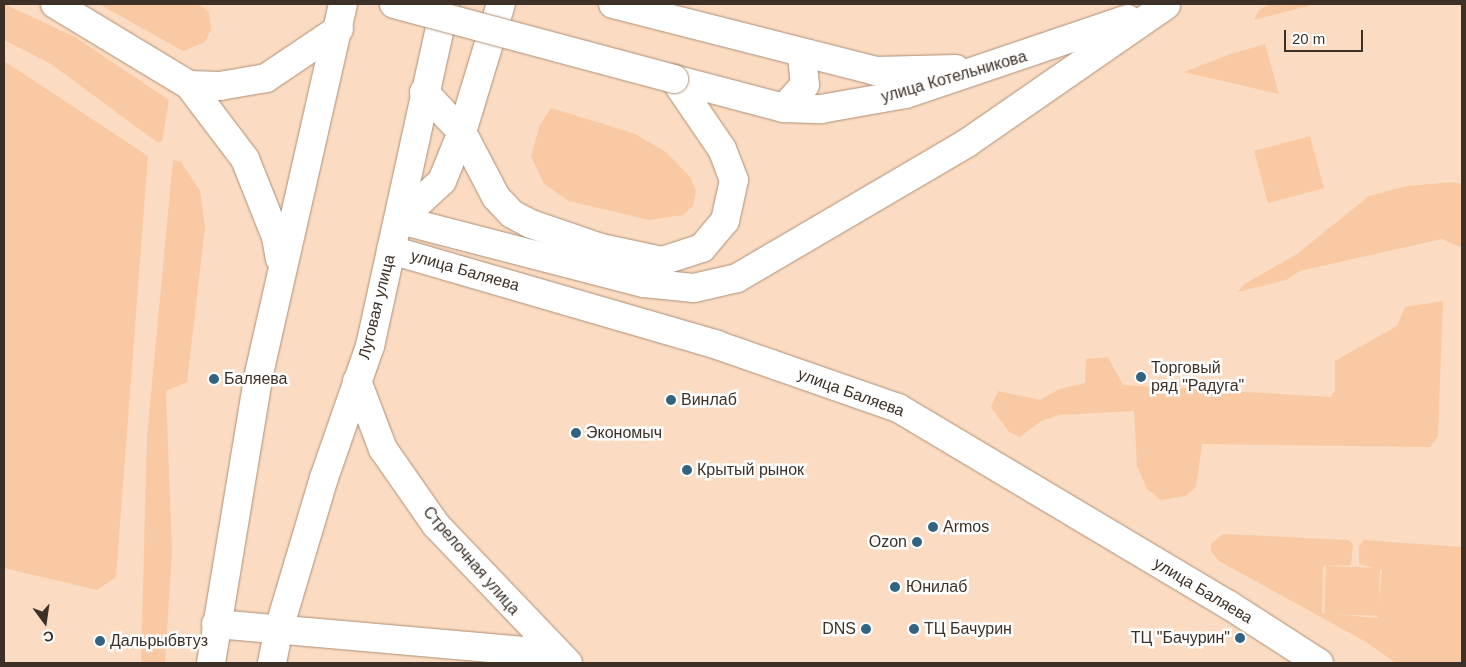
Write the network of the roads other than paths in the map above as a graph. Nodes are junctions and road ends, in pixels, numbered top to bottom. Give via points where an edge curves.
1 (55, 4) edge
2 (394, 4) edge
3 (445, 4) edge
4 (501, 4) edge
5 (613, 4) edge
6 (1168, 4) edge
7 (341, 16) edge
8 (802, 55) junction
9 (992, 68) junction
10 (674, 78) junction
11 (189, 85) junction
12 (424, 92) junction
13 (784, 108) junction
14 (462, 132) junction
15 (400, 220) junction
16 (391, 250) junction
17 (281, 266) junction
18 (357, 381) junction
19 (216, 624) junction
20 (278, 632) junction
21 (562, 659) edge
22 (210, 663) edge
23 (272, 663) edge
24 (1319, 663) edge

1 - 11 main road
2 - 10 main road, улица Котельникова, bridge
3 - 12 main road, Луговая улица
4 - 14 main road
5 - 8 main road
6 - 9 main road, улица Котельникова
6 - 15 main road via 966,143 737,278 694,288 644,283
7 - 11 main road via 266,78 220,86
7 - 17 main road
8 - 9 main road via 875,71
8 - 13 main road via 805,85
9 - 13 main road, улица Котельникова via 906,94 822,110
10 - 13 main road, улица Котельникова
10 - 14 main road via 722,149 734,180 725,221 702,248 686,256 662,261 635,258 531,224 512,214 496,197
11 - 17 main road via 245,159 276,237
12 - 14 main road
12 - 15 main road, Луговая улица
14 - 15 main road via 442,181
15 - 16 main road, Луговая улица
16 - 18 main road, Луговая улица via 370,346
16 - 24 main road, улица Баляева via 717,346 898,408 1229,605
17 - 19 main road
18 - 20 main road, Луговая улица
18 - 21 main road, Стрелочная улица via 383,449 436,525
19 - 20 main road, Стрелочная улица
19 - 22 main road
20 - 21 main road, Стрелочная улица
20 - 23 main road, Луговая улица

